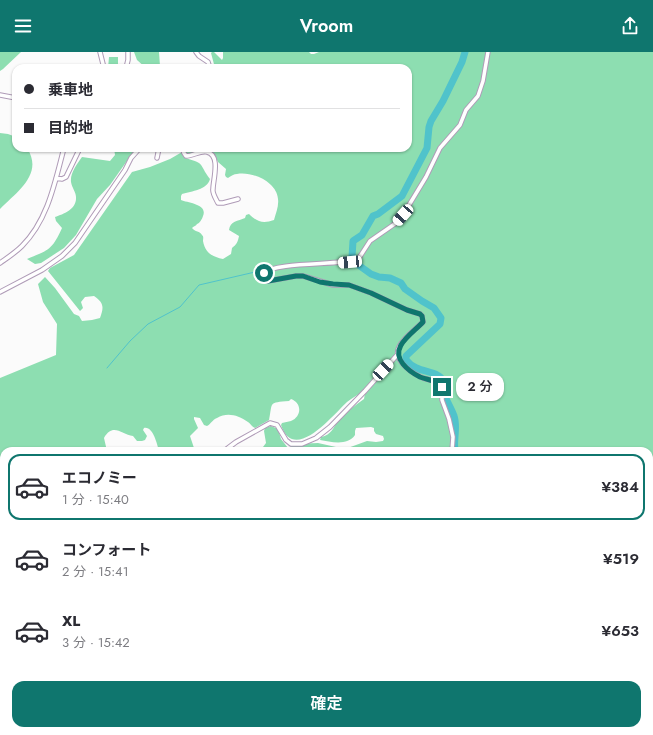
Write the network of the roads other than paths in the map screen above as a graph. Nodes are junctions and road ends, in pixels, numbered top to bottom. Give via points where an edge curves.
1 (100, 52) edge
2 (128, 52) edge
3 (196, 52) edge
4 (488, 52) edge
5 (103, 64) edge
6 (127, 64) edge
7 (208, 64) edge
8 (0, 95) edge
9 (12, 97) edge
10 (63, 152) edge
11 (78, 152) edge
12 (137, 152) edge
13 (158, 152) edge
14 (184, 152) edge
15 (204, 152) edge
16 (209, 152) edge
17 (157, 158) dead end
18 (56, 178) junction
19 (238, 199) dead end
20 (0, 263) edge
21 (0, 292) edge
22 (398, 354) junction
23 (229, 447) edge
24 (452, 447) edge

1 - 5 street
2 - 6 street
3 - 7 street
4 - 22 street via 478,96 468,105 460,125 440,148 422,183 396,223 370,242 356,260 279,266 264,273 264,280 268,281 303,276 320,282 349,285 420,314 423,322 403,341
8 - 9 street
10 - 18 street
11 - 18 street via 66,177
12 - 21 street via 69,249 42,270
13 - 17 street
14 - 15 street via 186,156
16 - 19 street via 215,161 213,191 218,203
18 - 20 street via 47,206 33,233 22,246
22 - 23 street via 330,427 311,440 302,444 291,444 277,425 270,423
22 - 24 street via 404,365 414,374 437,382 442,387 442,400 453,437

